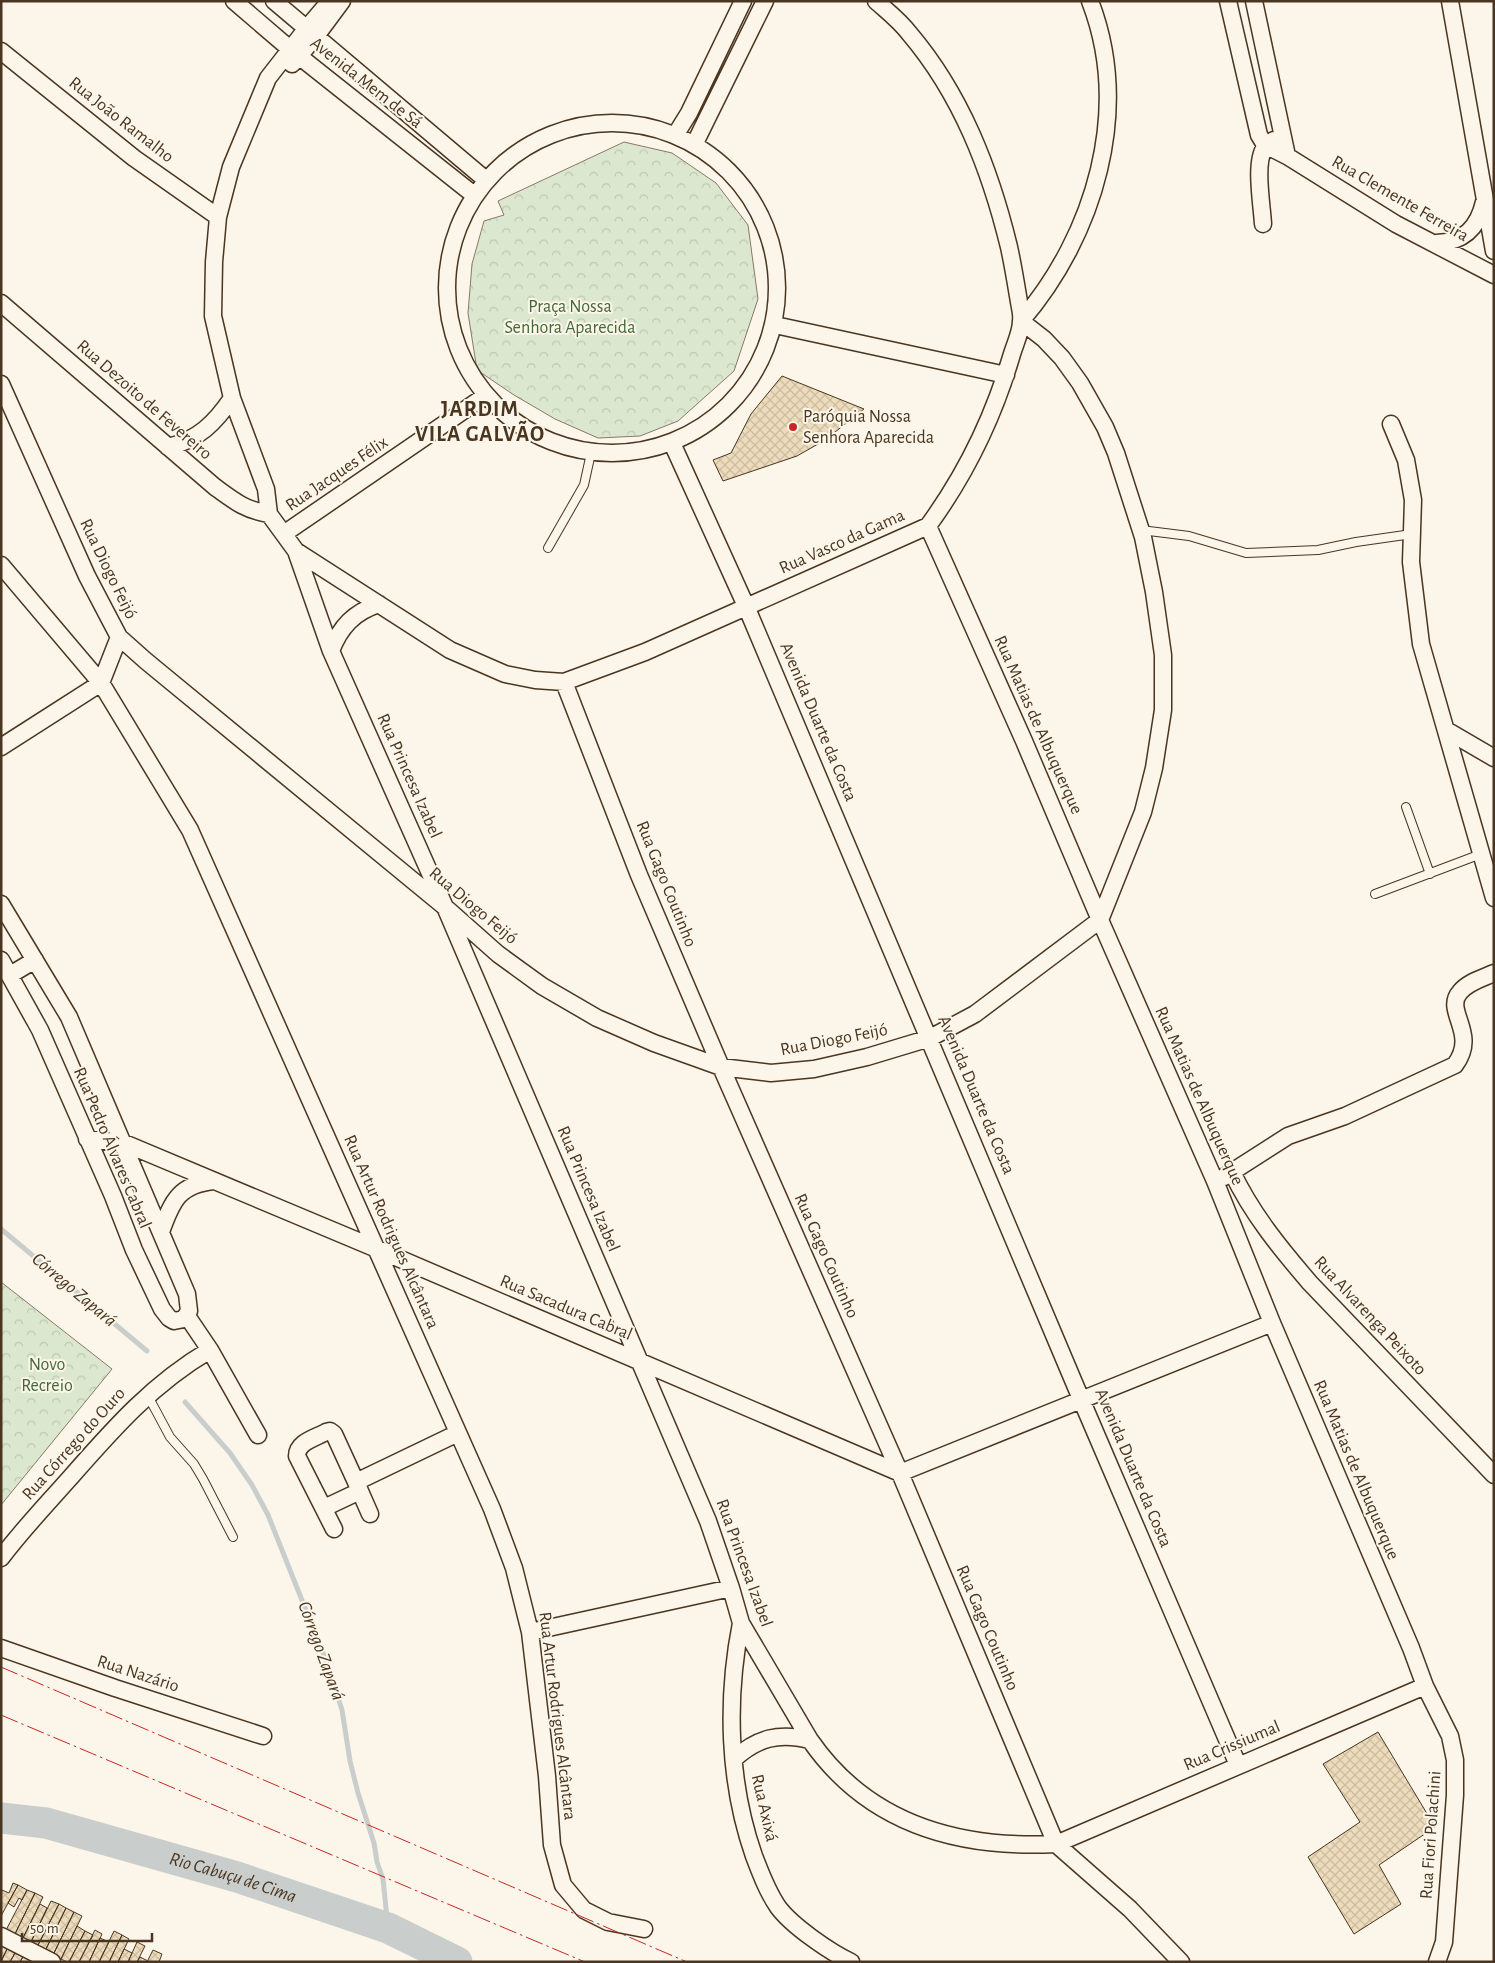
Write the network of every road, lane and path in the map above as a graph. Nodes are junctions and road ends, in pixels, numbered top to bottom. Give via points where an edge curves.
1 (234, 1) edge
2 (274, 1) edge
3 (330, 1) edge
4 (342, 1) edge
5 (743, 1) edge
6 (765, 1) edge
7 (876, 1) edge
8 (1090, 1) edge
9 (1228, 1) edge
10 (1254, 1) edge
11 (1450, 1) edge
12 (312, 32) junction
13 (1, 52) edge
14 (294, 52) junction
15 (676, 134) junction
16 (1283, 134) junction
17 (695, 143) junction
18 (1265, 145) junction
19 (1287, 156) junction
20 (486, 180) junction
21 (474, 195) junction
22 (1484, 202) junction
23 (218, 217) junction
24 (1263, 224) dead end
25 (1436, 243) junction
26 (1494, 251) edge
27 (1494, 275) edge
28 (2, 306) edge
29 (1021, 321) junction
30 (775, 325) junction
31 (1006, 375) junction
32 (1, 384) edge
33 (486, 396) junction
34 (232, 398) junction
35 (1391, 424) dead end
36 (672, 443) junction
37 (168, 447) junction
38 (591, 453) junction
39 (269, 514) junction
40 (928, 526) junction
41 (1141, 530) junction
42 (285, 533) junction
43 (1412, 534) junction
44 (548, 548) dead end
45 (296, 551) junction
46 (1, 566) edge
47 (379, 604) junction
48 (746, 606) junction
49 (119, 637) junction
50 (331, 651) junction
51 (564, 682) junction
52 (102, 683) junction
53 (1446, 730) junction
54 (1, 747) edge
55 (1494, 758) edge
56 (1406, 807) dead end
57 (1481, 854) junction
58 (1430, 874) junction
59 (1375, 894) dead end
60 (1494, 898) edge
61 (1, 904) edge
62 (445, 907) junction
63 (1100, 920) junction
64 (1, 960) edge
65 (35, 960) junction
66 (1494, 973) edge
67 (10, 976) junction
68 (930, 1038) junction
69 (721, 1067) junction
70 (88, 1139) junction
71 (124, 1143) junction
72 (1232, 1172) junction
73 (215, 1181) junction
74 (1215, 1182) junction
75 (161, 1232) junction
76 (376, 1248) junction
77 (187, 1316) junction
78 (1272, 1323) junction
79 (210, 1350) junction
80 (640, 1362) junction
81 (148, 1394) junction
82 (1081, 1399) junction
83 (458, 1433) junction
84 (258, 1436) dead end
85 (900, 1473) junction
86 (1494, 1475) edge
87 (358, 1486) junction
88 (324, 1508) junction
89 (370, 1514) dead end
90 (334, 1528) dead end
91 (233, 1537) dead end
92 (1, 1558) edge
93 (732, 1588) junction
94 (741, 1623) junction
95 (530, 1632) junction
96 (1, 1648) edge
97 (1425, 1686) junction
98 (263, 1736) dead end
99 (810, 1740) junction
100 (734, 1759) junction
101 (1238, 1765) junction
102 (1056, 1844) junction
103 (644, 1929) dead end
104 (1, 1936) edge
105 (52, 1962) edge
106 (851, 1962) edge
107 (1181, 1962) edge
108 (1437, 1962) edge

1 - 14 street, Avenida Mem de Sá
2 - 12 street, Avenida Mem de Sá
3 - 12 street
4 - 12 street
5 - 15 street
6 - 17 street
7 - 29 street via 909,32 945,83 983,157 1014,269
8 - 29 street via 1102,37 1108,74 1108,114 1103,152 1083,221 1056,275
9 - 18 street via 1259,135
10 - 16 street
11 - 22 street
12 - 14 street
12 - 20 street, Avenida Mem de Sá
13 - 23 street, Rua João Ramalho via 134,158
14 - 21 street, Avenida Mem de Sá
14 - 23 street via 268,78 231,168
15 - 17 street
15 - 20 street via 636,123 595,123 554,132 517,152
16 - 18 street
16 - 19 street
17 - 30 street via 736,176 765,221 778,272
18 - 19 street, Rua Clemente Ferreira
18 - 24 street via 1259,166
19 - 25 street, Rua Clemente Ferreira via 1396,224
20 - 21 street
21 - 33 street via 455,234 446,276 448,310 462,360
22 - 25 street via 1479,219 1468,232 1448,243
22 - 26 street
23 - 34 street via 214,316
25 - 27 street, Rua Clemente Ferreira
28 - 37 street, Rua Dezoito de Fevereiro
29 - 31 street, Rua Vasco da Gama
29 - 41 street via 1062,358 1094,406 1116,453
30 - 31 street
30 - 36 street via 754,375 718,415
31 - 40 street, Rua Vasco da Gama via 970,461
32 - 49 street, Rua Diogo Feijó via 75,551
33 - 38 street via 524,429 571,449
33 - 42 street, Rua Jacques Félix
34 - 37 street via 206,430
34 - 39 street via 266,489
35 - 43 street via 1406,460 1413,500
36 - 38 street via 622,454
36 - 48 street, Avenida Duarte da Costa
37 - 39 street, Rua Dezoito de Fevereiro via 235,502 251,511
38 - 44 lane via 584,485
39 - 42 street, Rua Princesa Izabel
40 - 48 street, Rua Vasco da Gama
40 - 63 street, Rua Matias de Albuquerque
41 - 43 lane via 1189,536 1246,553 1318,550
41 - 63 street via 1163,655 1164,710 1143,812
42 - 45 street, Rua Princesa Izabel
43 - 53 street via 1411,562 1421,644
45 - 47 street
45 - 50 street, Rua Princesa Izabel
46 - 52 street, Rua Artur Rodrigues Alcântara
47 - 50 street via 349,620
47 - 51 street via 450,650 478,663 505,674
48 - 51 street, Rua Vasco da Gama via 644,652
48 - 68 street, Avenida Duarte da Costa
49 - 52 street
49 - 62 street, Rua Diogo Feijó
50 - 62 street, Rua Princesa Izabel
51 - 69 street, Rua Gago Coutinho via 639,875
52 - 54 street
52 - 76 street, Rua Artur Rodrigues Alcântara via 190,830
53 - 55 street
53 - 57 street
56 - 58 lane
57 - 58 lane
57 - 60 street
58 - 59 lane
61 - 65 street, Rua Pedro Álvares Cabral
62 - 69 street, Rua Diogo Feijó via 498,954 597,1018
62 - 80 street, Rua Princesa Izabel
63 - 68 street, Rua Diogo Feijó via 974,1014
63 - 74 street, Rua Matias de Albuquerque
64 - 67 street, Rua Pedro Álvares Cabral
65 - 67 street
65 - 71 street, Rua Pedro Álvares Cabral via 69,1017
66 - 72 street via 1458,993 1455,1005 1465,1038 1464,1049 1455,1064 1345,1116 1288,1136
67 - 70 street, Rua Pedro Álvares Cabral via 40,1030
68 - 69 street, Rua Diogo Feijó via 867,1058 814,1069 771,1073
68 - 82 street, Avenida Duarte da Costa
69 - 85 street, Rua Gago Coutinho
70 - 71 street, Rua Sacadura Cabral
70 - 77 street, Rua Pedro Álvares Cabral via 162,1309 174,1321 181,1321
71 - 73 street, Rua Sacadura Cabral
71 - 75 street, Rua Pedro Álvares Cabral
72 - 74 street
72 - 86 street, Rua Alvarenga Peixoto via 1259,1220 1289,1259
73 - 75 street via 187,1188 174,1200
73 - 76 street, Rua Sacadura Cabral
74 - 78 street, Rua Matias de Albuquerque
75 - 77 street, Rua Pedro Álvares Cabral via 187,1294
76 - 80 street, Rua Sacadura Cabral
76 - 83 street, Rua Artur Rodrigues Alcântara
77 - 79 street
78 - 82 street
78 - 97 street, Rua Matias de Albuquerque
79 - 81 street, Rua Córrego do Ouro
79 - 84 street
80 - 85 street, Rua Sacadura Cabral
80 - 93 street, Rua Princesa Izabel via 708,1521
81 - 91 lane via 170,1437 204,1479
81 - 92 street, Rua Córrego do Ouro via 108,1433
82 - 85 street
82 - 101 street, Avenida Duarte da Costa
83 - 87 street
83 - 95 street, Rua Artur Rodrigues Alcântara via 514,1568
85 - 102 street, Rua Gago Coutinho
87 - 88 street
87 - 88 street via 334,1434 326,1432 301,1445 297,1456
87 - 89 street
88 - 90 street
93 - 94 street, Rua Princesa Izabel
93 - 95 street
94 - 99 street, Rua Princesa Izabel
94 - 100 street, Rua Axixá via 734,1655
95 - 103 street, Rua Artur Rodrigues Alcântara via 552,1845 563,1884 584,1910 608,1922
96 - 98 street, Rua Nazário
97 - 101 street, Rua Crissiumal
97 - 108 street, Rua Fiori Polachini via 1450,1736 1455,1760 1444,1942
99 - 100 street via 787,1736 762,1740
99 - 102 street, Rua Princesa Izabel via 821,1756 861,1796 911,1822 956,1838 987,1843 1021,1846
100 - 106 street, Rua Axixá via 739,1805 765,1886 779,1908 798,1925
101 - 102 street, Rua Crissiumal
102 - 107 street via 1130,1909
104 - 105 street

